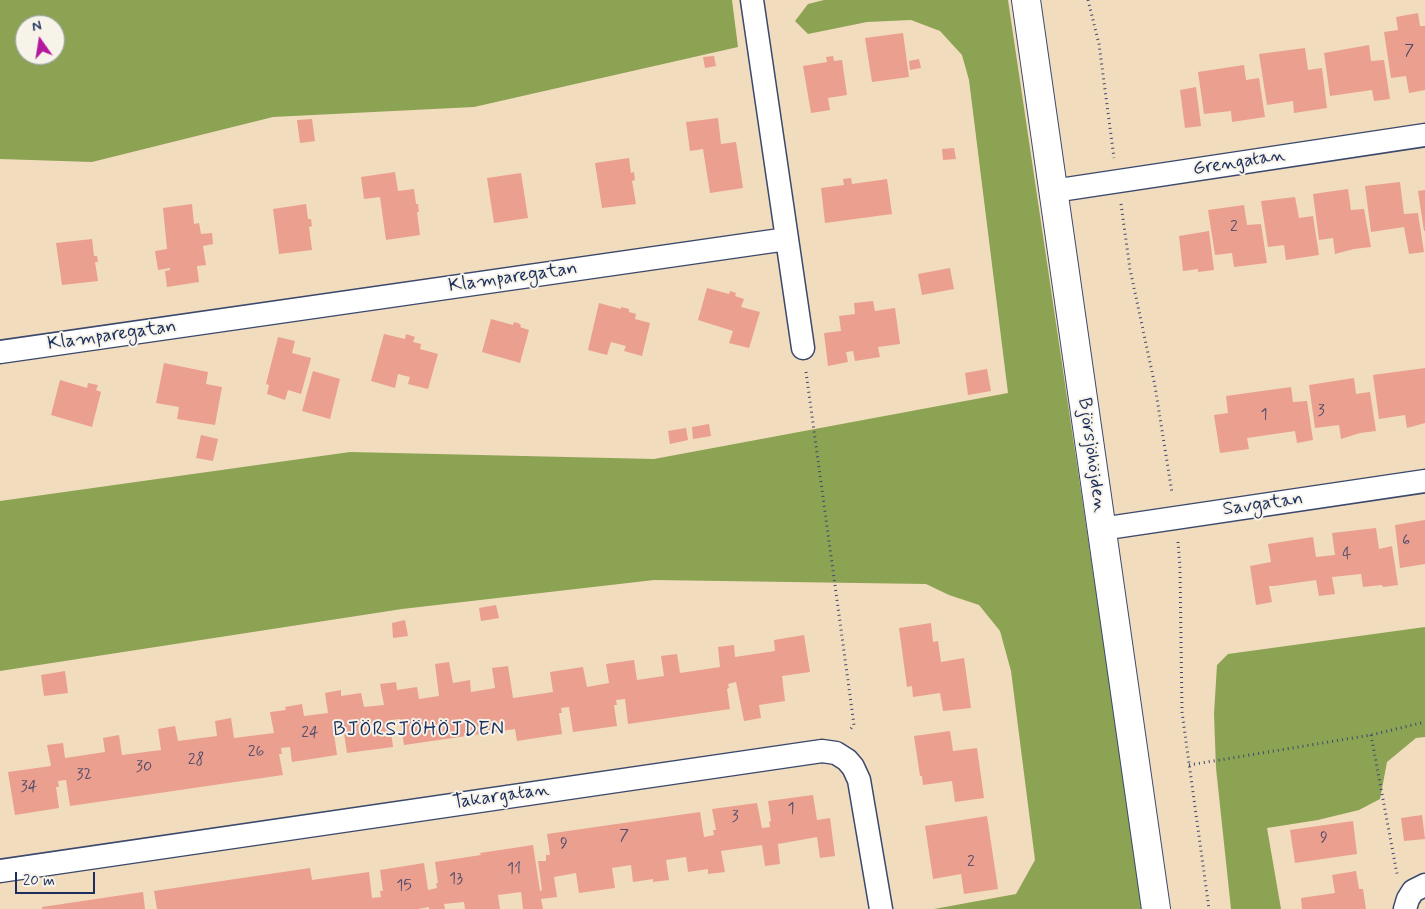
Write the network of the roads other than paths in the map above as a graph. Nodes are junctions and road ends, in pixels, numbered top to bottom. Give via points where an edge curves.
1 (752, 0) edge
2 (1026, 0) edge
3 (1425, 135) edge
4 (1053, 191) junction
5 (787, 239) junction
6 (803, 348) road end
7 (0, 352) edge
8 (1425, 481) edge
9 (1101, 529) junction
10 (0, 870) edge
11 (881, 909) edge
12 (1156, 909) edge

1 - 5 street
2 - 4 street, Björsjöhöjden
3 - 4 street, Grengatan
4 - 9 street, Björsjöhöjden
5 - 6 street
5 - 7 street, Klamparegatan
8 - 9 street, Savgatan
9 - 12 street, Björsjöhöjden
10 - 11 street, Takargatan via 822,751 836,753 847,760 859,780

